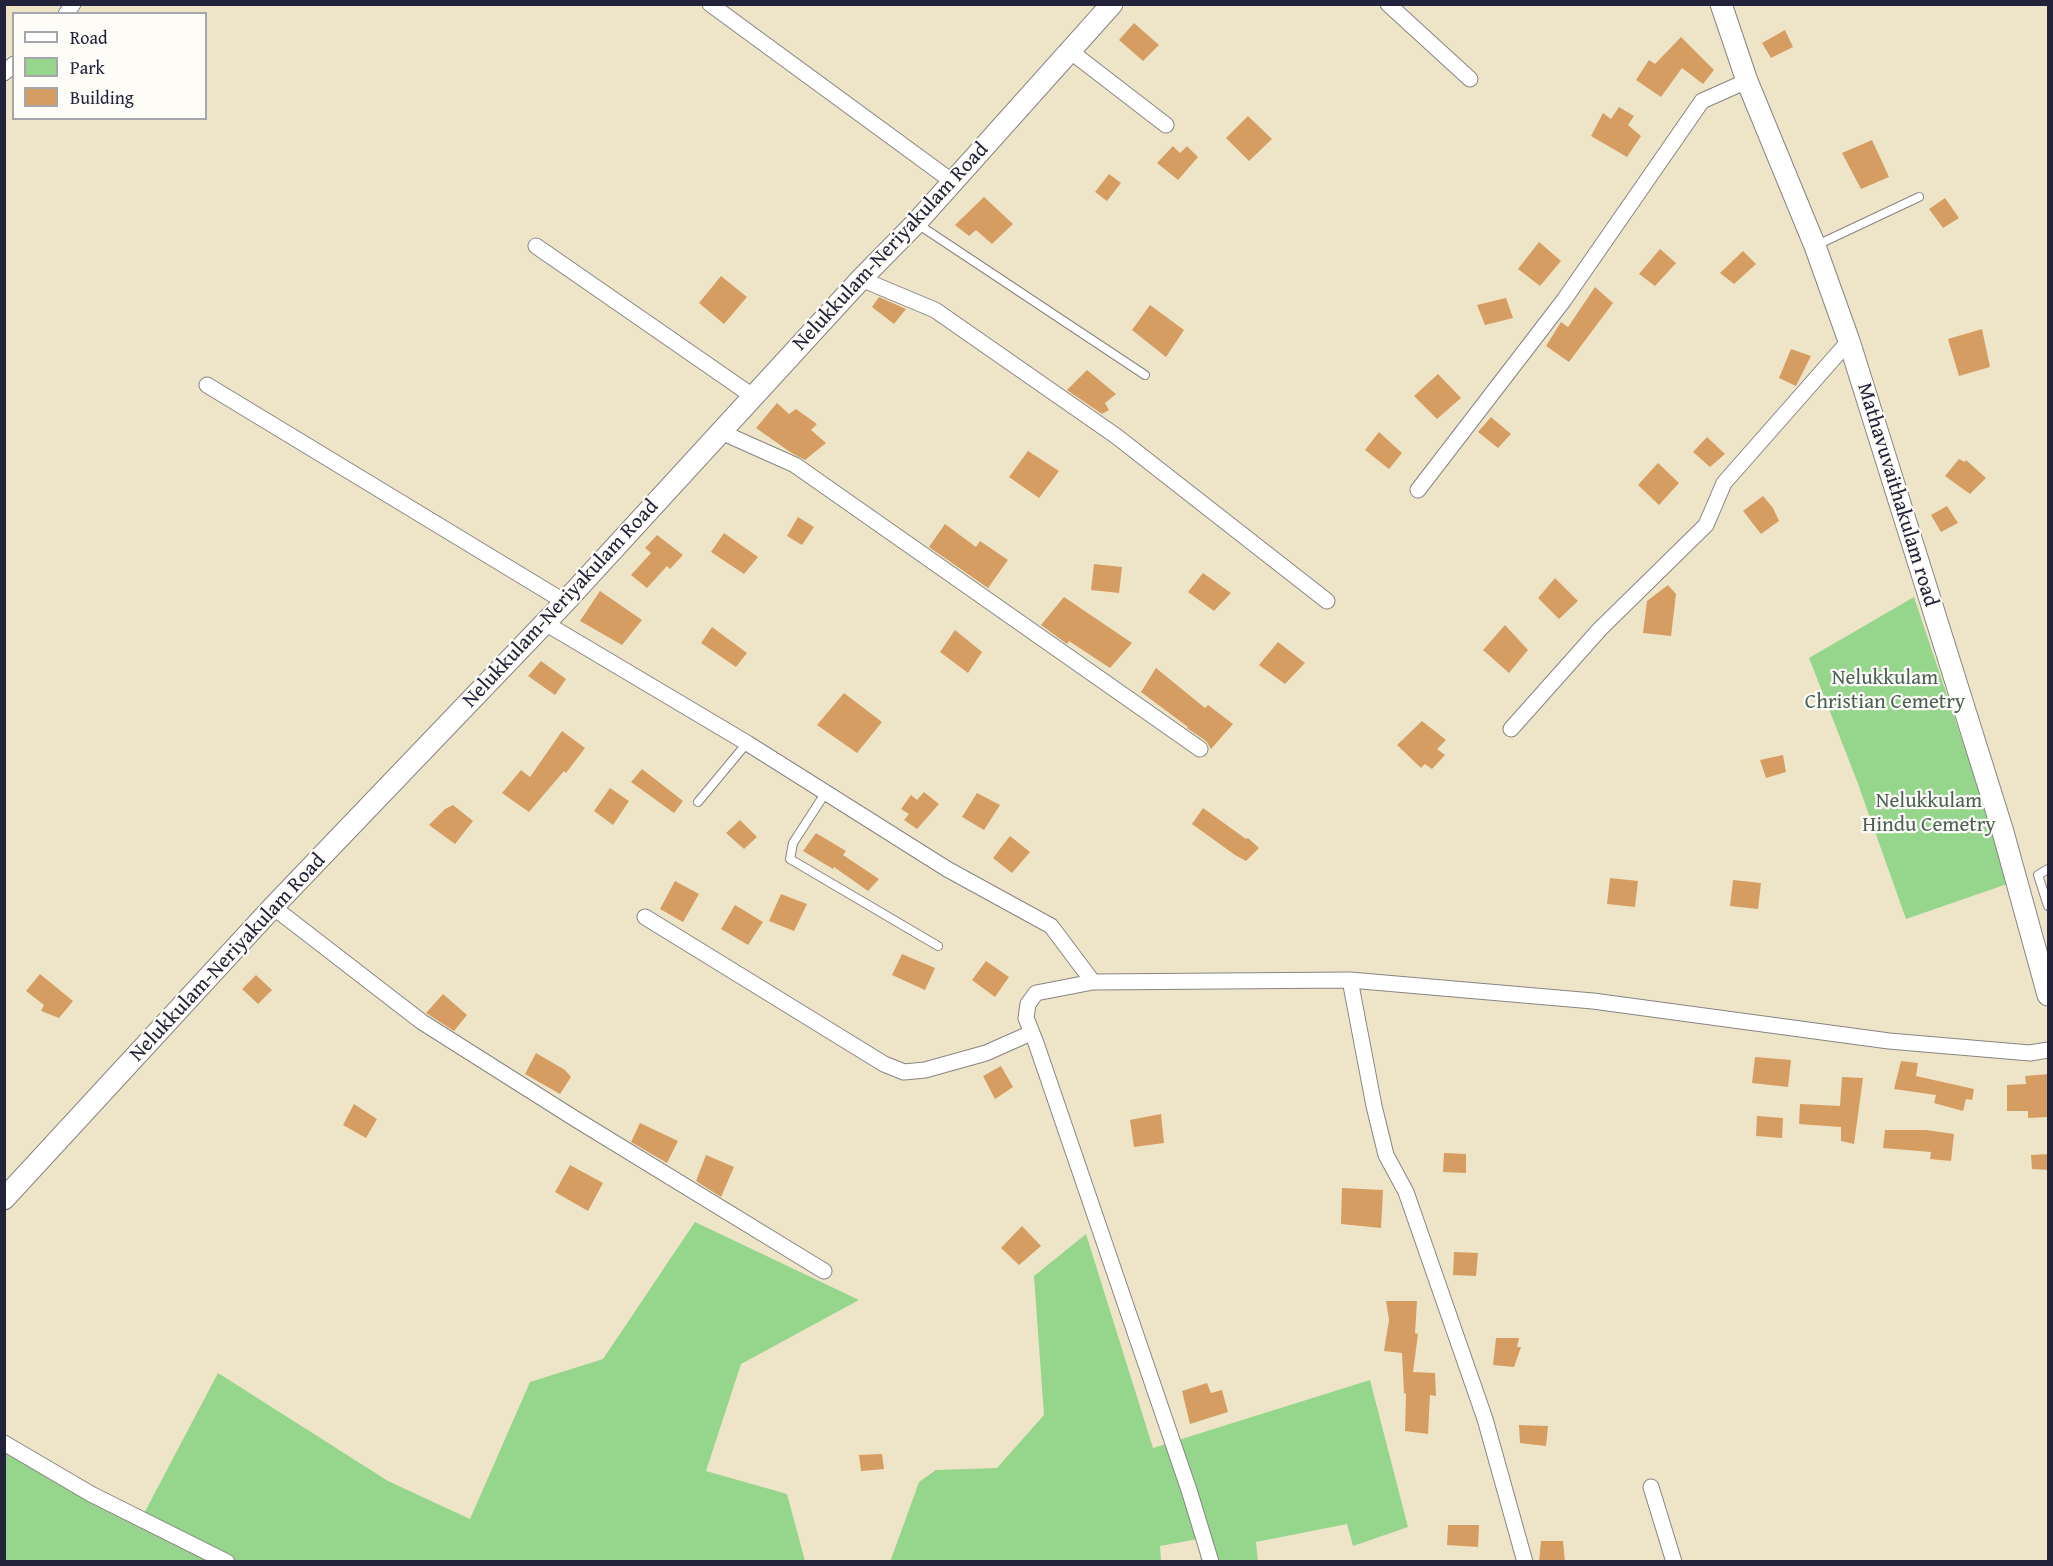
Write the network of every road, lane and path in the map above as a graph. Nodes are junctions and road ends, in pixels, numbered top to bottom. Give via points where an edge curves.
1 (710, 4) edge
2 (1112, 4) edge
3 (1388, 4) edge
4 (1721, 4) edge
5 (1070, 51) junction
6 (1470, 79) dead end
7 (1747, 81) junction
8 (1166, 125) dead end
9 (952, 182) junction
10 (1919, 197) dead end
11 (916, 223) junction
12 (536, 246) dead end
13 (1815, 246) junction
14 (861, 279) junction
15 (1849, 341) junction
16 (1145, 375) dead end
17 (207, 385) dead end
18 (754, 396) junction
19 (721, 432) junction
20 (1418, 490) dead end
21 (1327, 601) dead end
22 (565, 602) junction
23 (545, 623) junction
24 (1511, 729) dead end
25 (747, 743) junction
26 (1200, 749) dead end
27 (826, 792) junction
28 (699, 802) dead end
29 (2049, 869) edge
30 (2049, 906) edge
31 (273, 907) junction
32 (645, 917) dead end
33 (938, 946) dead end
34 (1350, 980) junction
35 (1093, 982) junction
36 (2049, 995) edge
37 (1031, 1033) junction
38 (2049, 1050) edge
39 (4, 1199) edge
40 (824, 1271) dead end
41 (4, 1443) edge
42 (1652, 1487) dead end
43 (227, 1562) edge
44 (1211, 1562) edge
45 (1525, 1562) edge
46 (1674, 1562) edge

1 - 9 street
2 - 5 main road, Nelukkulam-Neriyakulam Road
3 - 6 street
4 - 7 main road, Mathavuvaithakulam road
5 - 8 street
5 - 9 main road, Nelukkulam-Neriyakulam Road
7 - 13 main road, Mathavuvaithakulam road
7 - 20 street via 1702,101 1564,300
9 - 11 main road, Nelukkulam-Neriyakulam Road
10 - 13 lane
11 - 14 main road, Nelukkulam-Neriyakulam Road
11 - 16 lane
12 - 18 street
13 - 15 main road, Mathavuvaithakulam road
14 - 18 main road, Nelukkulam-Neriyakulam Road
14 - 21 street via 935,310 1116,435
15 - 24 street via 1724,483 1706,525 1600,629
15 - 36 main road, Mathavuvaithakulam road via 2003,832
17 - 22 street
18 - 19 main road, Nelukkulam-Neriyakulam Road
19 - 22 main road, Nelukkulam-Neriyakulam Road
19 - 26 street via 795,465
22 - 23 main road, Nelukkulam-Neriyakulam Road
23 - 25 street
23 - 31 main road, Nelukkulam-Neriyakulam Road
25 - 27 street
25 - 28 lane
27 - 33 lane via 793,843 790,859
27 - 35 street via 947,869 1051,926
29 - 30 lane via 2038,875
31 - 39 main road, Nelukkulam-Neriyakulam Road
31 - 40 street via 423,1022
32 - 37 street via 863,1052 904,1072 986,1053
34 - 35 street
34 - 38 street via 1593,1001 1889,1041 2031,1053
34 - 45 street via 1386,1155 1406,1192 1485,1419
35 - 37 street via 1036,993 1026,1011
37 - 44 street
41 - 43 street via 91,1494
42 - 46 street

